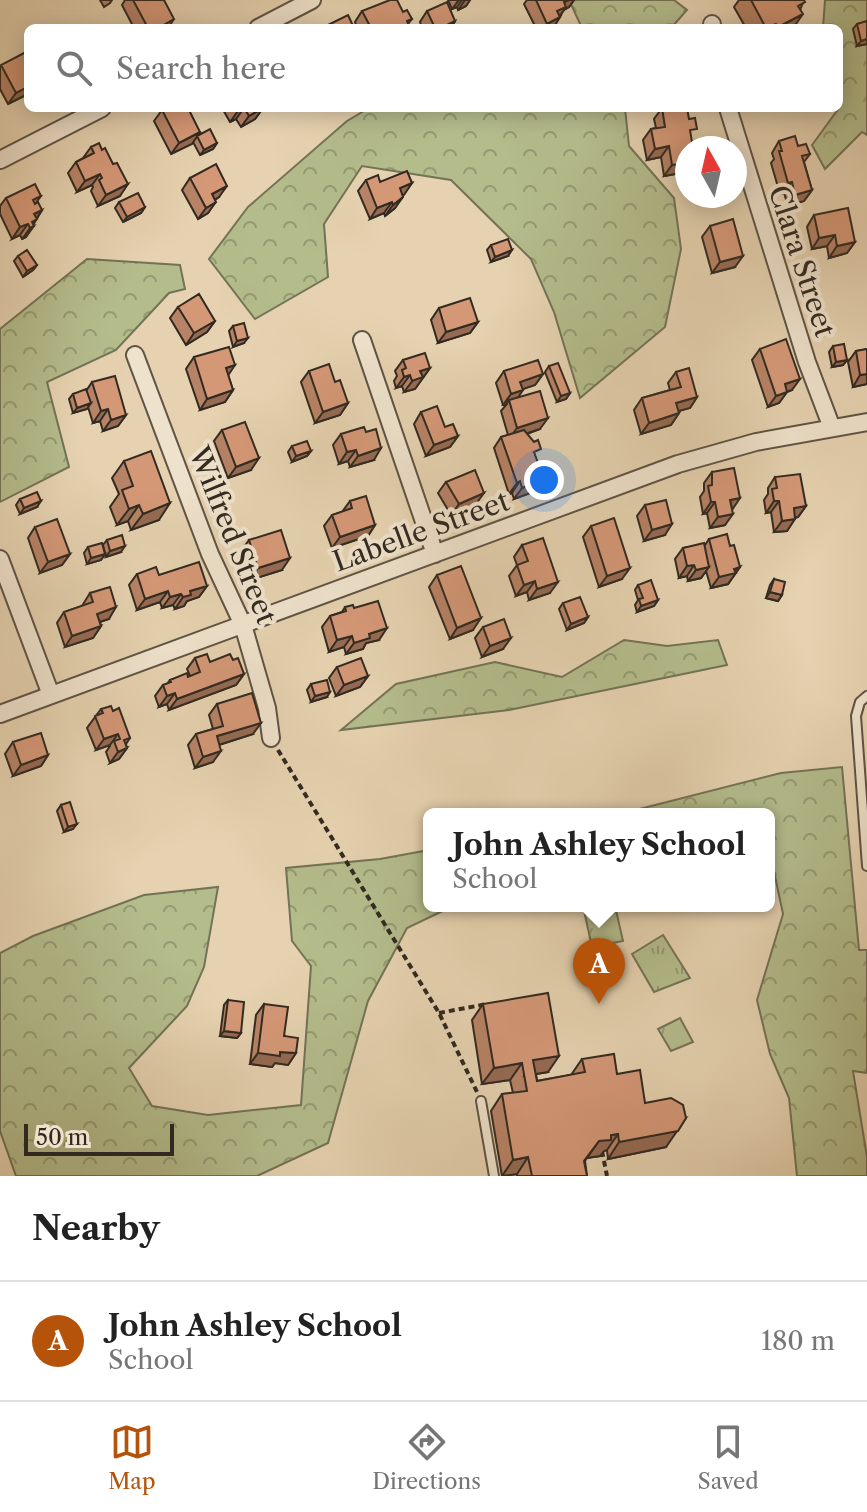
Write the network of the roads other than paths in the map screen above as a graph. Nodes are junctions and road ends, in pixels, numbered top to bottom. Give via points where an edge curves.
1 (312, 0) edge
2 (266, 24) edge
3 (94, 112) edge
4 (729, 112) edge
5 (0, 160) edge
6 (362, 340) dead end
7 (135, 355) dead end
8 (867, 422) edge
9 (832, 428) junction
10 (435, 554) junction
11 (0, 559) edge
12 (243, 625) junction
13 (51, 695) junction
14 (867, 696) edge
15 (0, 714) edge
16 (271, 738) road end
17 (863, 752) edge
18 (867, 866) edge
19 (481, 1101) road end
20 (494, 1176) edge

1 - 2 street
3 - 5 street
4 - 9 street, Clara Street
6 - 10 street
7 - 12 street, Wilfred Street via 210,554
8 - 9 street, Labelle Street
9 - 10 street, Labelle Street via 715,452
10 - 12 street, Labelle Street
11 - 13 street
12 - 13 street, Labelle Street
12 - 16 street, Wilfred Street
13 - 15 street, Labelle Street
14 - 17 lane via 857,708
17 - 18 lane
19 - 20 lane

